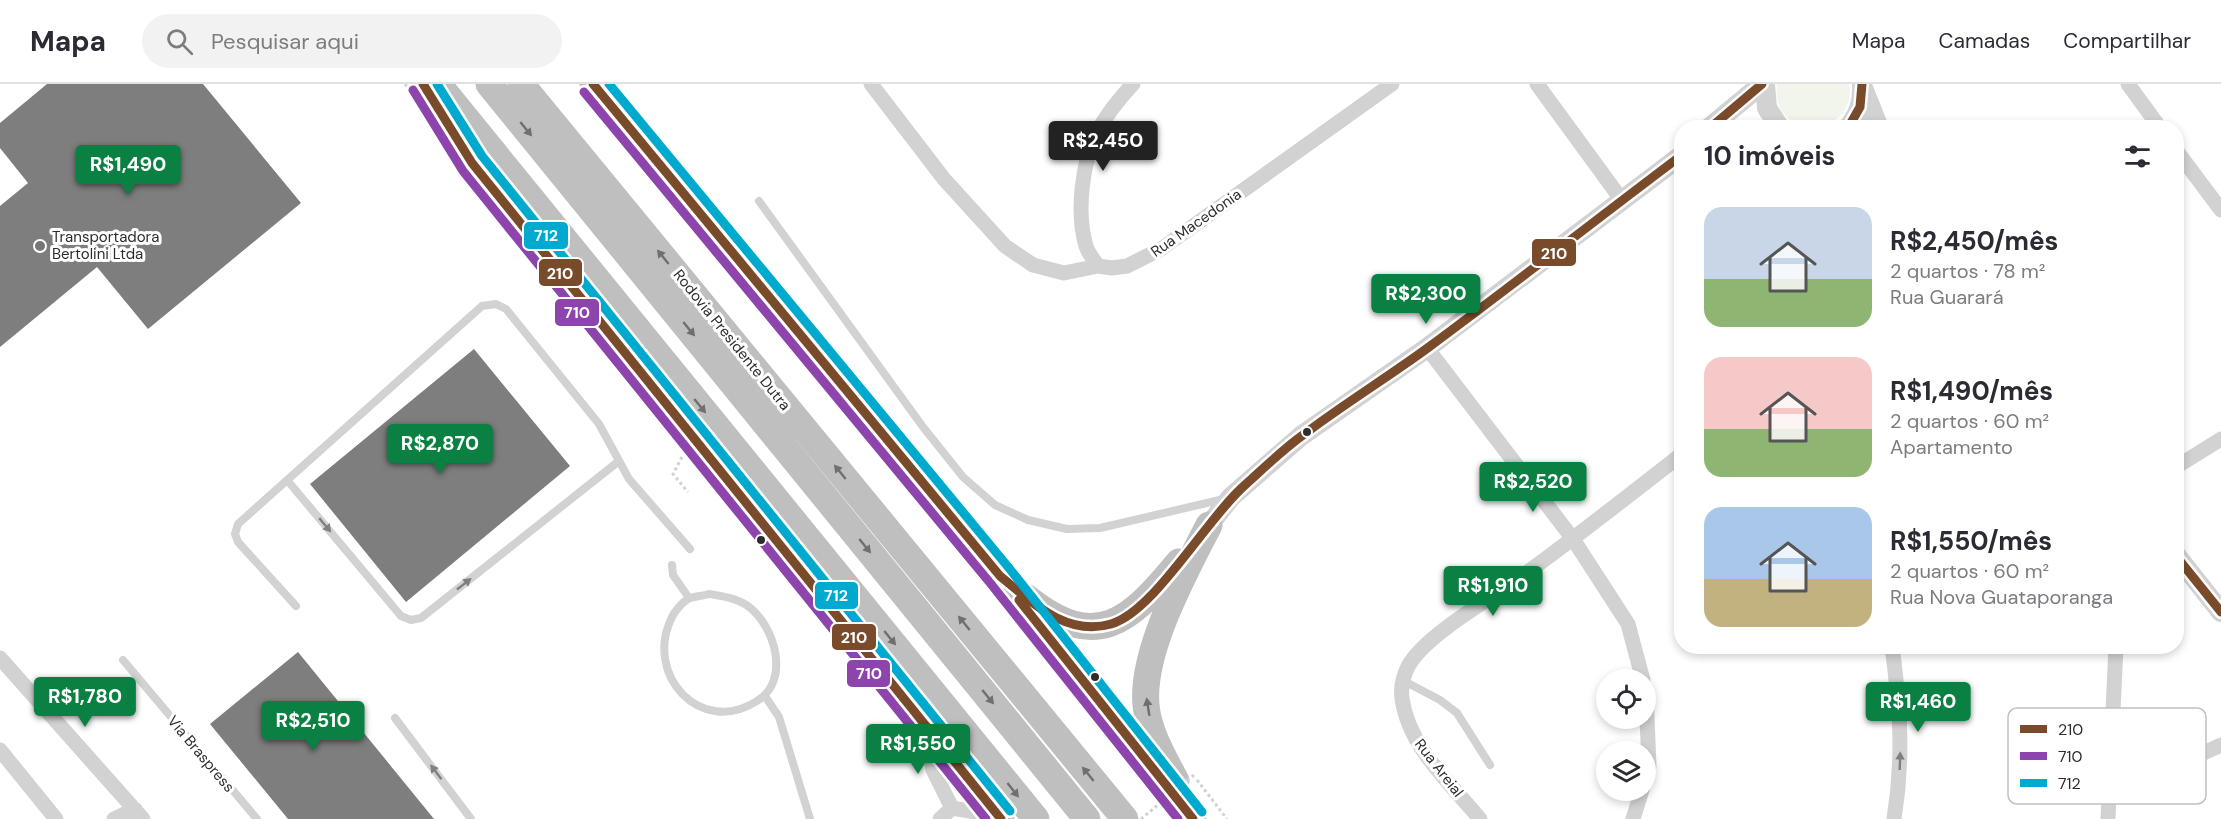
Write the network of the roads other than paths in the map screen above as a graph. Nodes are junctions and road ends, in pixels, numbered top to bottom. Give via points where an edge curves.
1 (423, 84) edge
2 (438, 84) edge
3 (489, 84) edge
4 (521, 84) edge
5 (592, 84) edge
6 (871, 84) edge
7 (1133, 84) edge
8 (1392, 84) edge
9 (1537, 84) edge
10 (1763, 84) edge
11 (2128, 84) edge
12 (1862, 86) edge
13 (1719, 120) edge
14 (1775, 120) edge
15 (1854, 120) edge
16 (1876, 120) edge
17 (2154, 120) edge
18 (2184, 161) edge
19 (1674, 162) edge
20 (1621, 199) junction
21 (759, 201) dead end
22 (2221, 210) edge
23 (1098, 266) junction
24 (1427, 348) junction
25 (2221, 439) edge
26 (1674, 460) edge
27 (619, 461) junction
28 (2184, 463) edge
29 (287, 480) junction
30 (1231, 497) junction
31 (1209, 525) junction
32 (1574, 539) junction
33 (690, 549) dead end
34 (672, 565) dead end
35 (2184, 565) edge
36 (1000, 576) junction
37 (688, 598) junction
38 (296, 606) dead end
39 (2221, 612) edge
40 (1893, 654) edge
41 (2116, 654) edge
42 (0, 658) edge
43 (123, 660) dead end
44 (1640, 669) edge
45 (1404, 681) junction
46 (765, 696) junction
47 (2114, 708) edge
48 (395, 718) dead end
49 (927, 728) junction
50 (2221, 745) edge
51 (2206, 752) edge
52 (1, 755) edge
53 (1490, 765) dead end
54 (1639, 801) edge
55 (2109, 804) edge
56 (952, 808) junction
57 (139, 814) edge
58 (1000, 817) edge
59 (56, 819) edge
60 (114, 819) edge
61 (257, 819) edge
62 (471, 819) edge
63 (810, 819) edge
64 (940, 819) edge
65 (1036, 819) edge
66 (1087, 819) edge
67 (1125, 819) edge
68 (1194, 819) edge
69 (1480, 819) edge
70 (1633, 819) edge
71 (1894, 819) edge
72 (2108, 819) edge

1 - 49 highway via 472,163
2 -> 65 highway
3 -> 66 highway, Rodovia Presidente Dutra
67 -> 4 highway, Rodovia Presidente Dutra
5 - 36 highway
6 - 23 street, Rua Macedonia via 944,179 1005,246 1033,265 1064,273
7 - 23 street via 1096,134 1084,176 1082,220 1086,247
8 - 23 street, Rua Macedonia via 1161,249 1127,266
9 - 20 street
10 - 13 street
10 - 14 street via 1767,108
11 - 17 street
12 - 15 street via 1862,102
12 - 16 street
18 - 22 street
19 - 20 street
20 - 24 street
21 - 30 lane via 923,427 963,477 995,505 1028,520 1078,529 1100,528
24 - 30 street via 1301,436
24 - 32 street
25 - 28 street
26 - 32 street, Rua Areial
29 -> 27 lane via 401,616 411,620 421,618
27 - 29 lane via 599,424 506,309 496,304 482,306
27 - 33 lane via 629,479
29 - 38 lane via 238,524 234,534
30 - 31 street
31 - 36 highway via 1148,600 1111,624 1088,627 1047,614
68 -> 31 highway via 1155,739 1146,706 1147,678 1166,615
32 - 44 street via 1628,624
32 - 45 street, Rua Areial via 1437,637 1413,658
34 - 37 lane via 673,575
35 - 39 street
36 - 68 highway
37 - 46 lane via 709,594 729,597 762,620 772,638 776,658 774,678
37 - 46 lane via 674,612 664,640 666,670 676,688 690,701 709,710 729,712 748,707
71 -> 40 street via 1900,786 1901,721
41 - 47 street
42 - 57 street
43 - 61 lane, Via Braspress
45 - 53 lane via 1457,713
45 - 69 street, Rua Areial via 1402,697 1411,732
46 - 63 lane via 779,717
62 -> 48 lane
49 - 56 street via 933,770
49 - 58 highway
50 - 51 street
52 - 59 street
54 - 70 street
55 - 72 street
56 - 58 street
56 - 64 street
57 - 60 street

